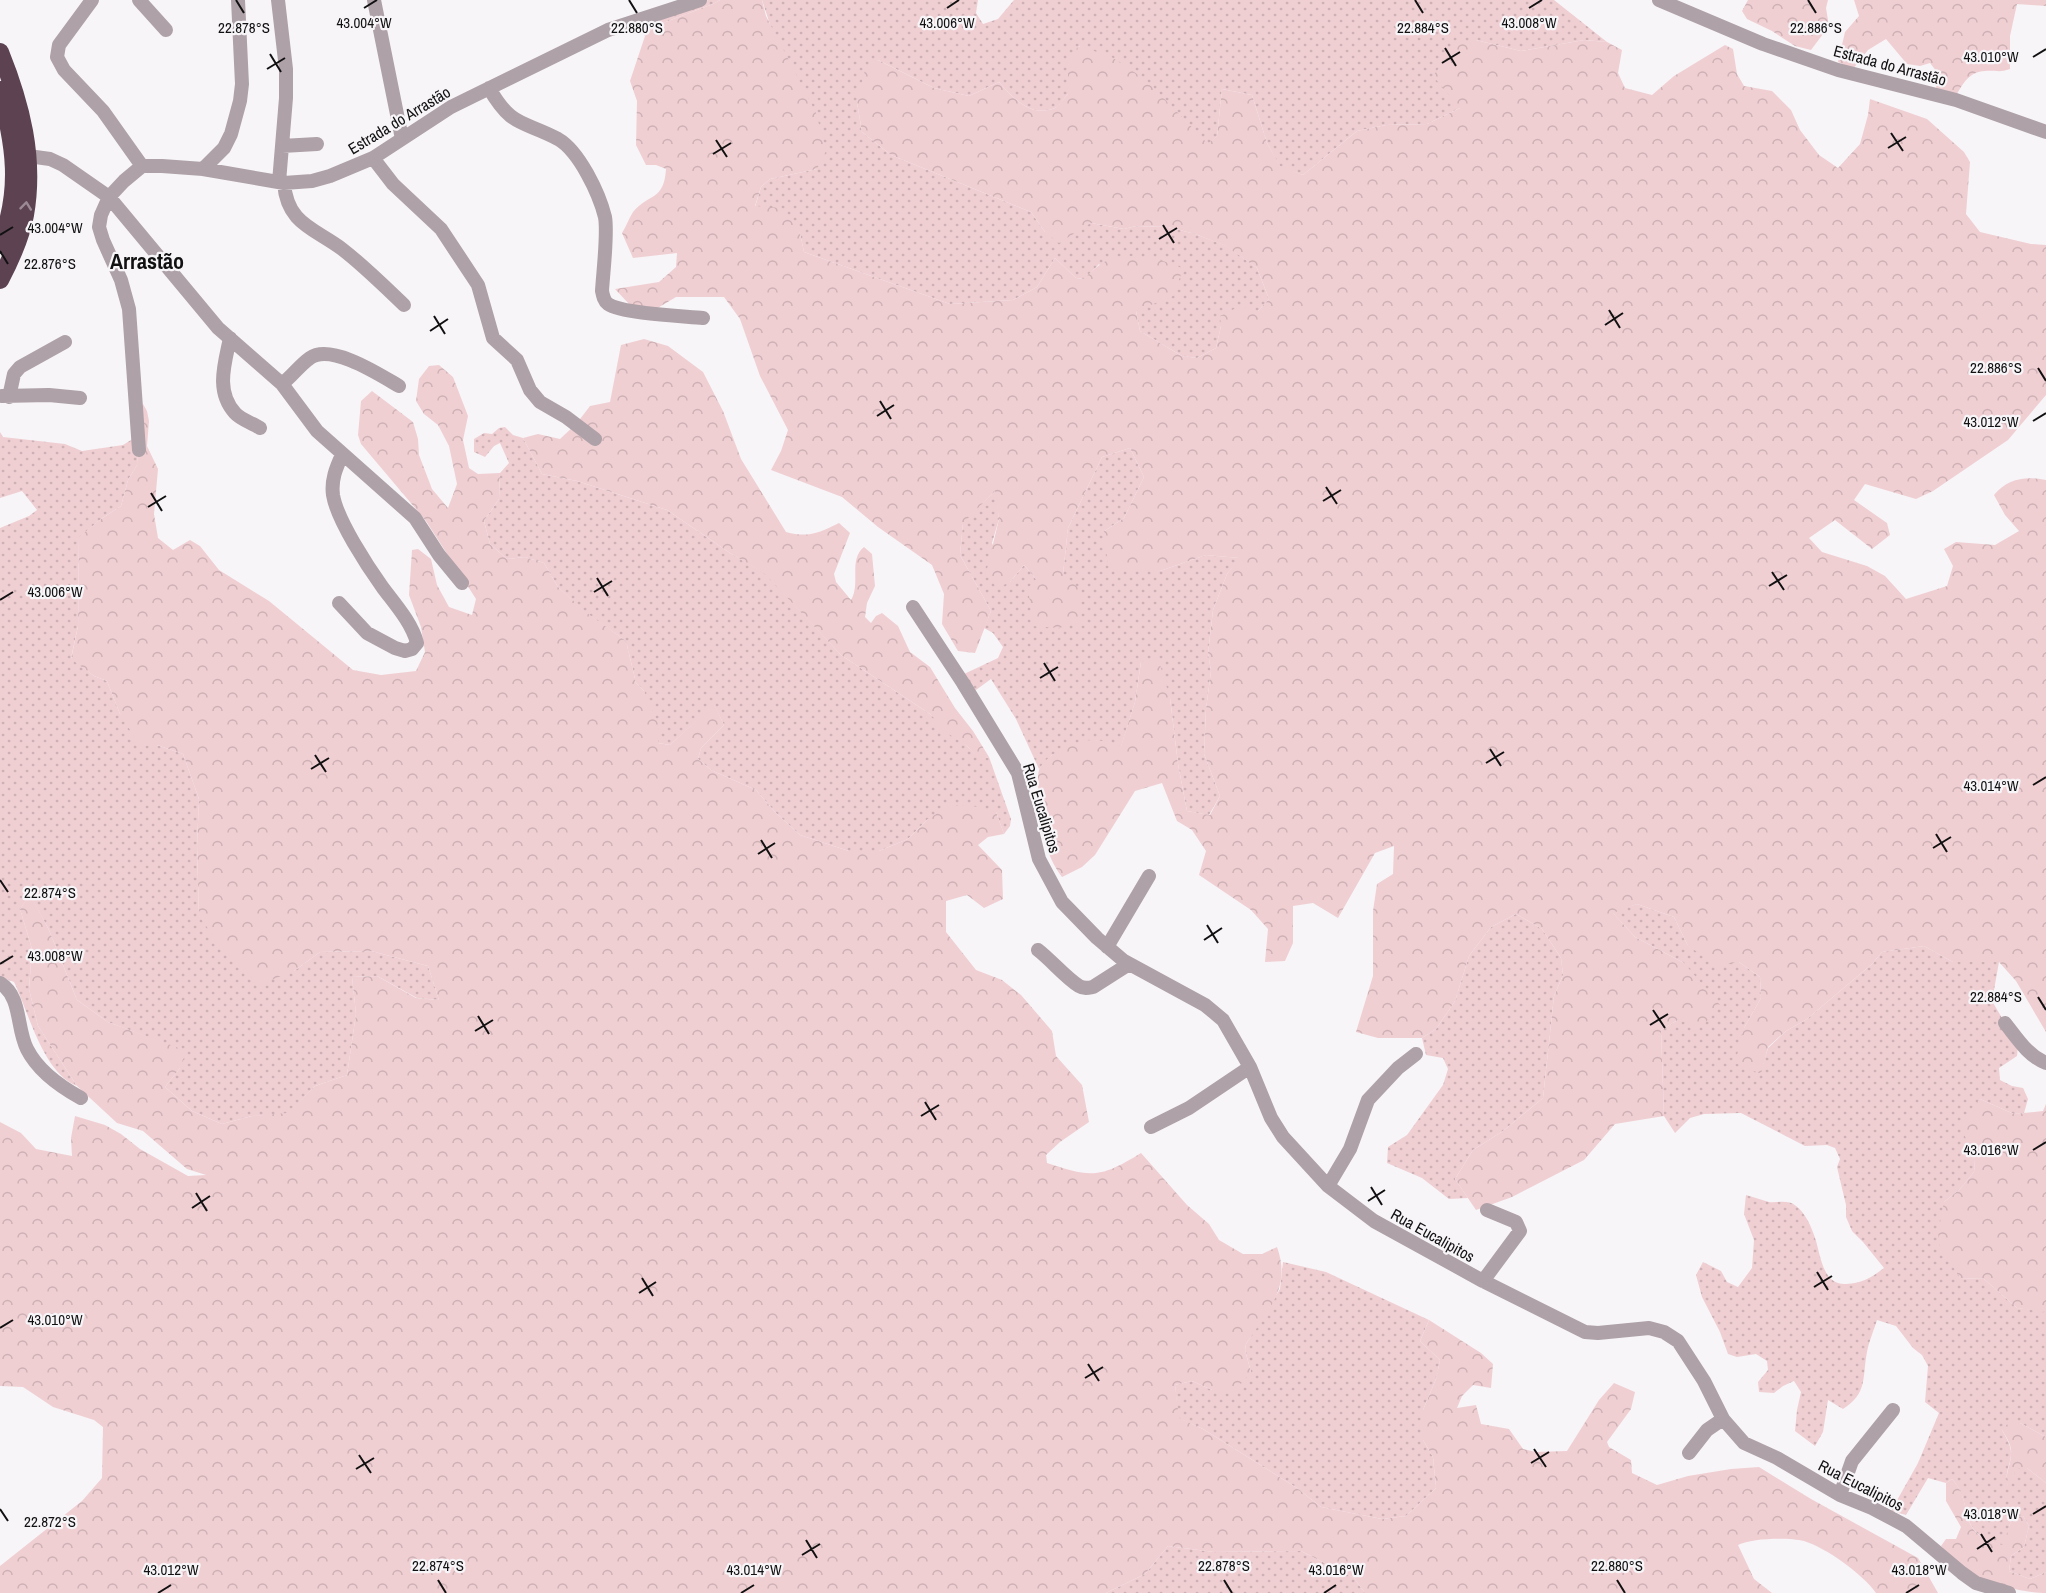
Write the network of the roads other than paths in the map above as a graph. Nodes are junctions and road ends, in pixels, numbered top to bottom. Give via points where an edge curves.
1 (92, 0) edge
2 (139, 0) edge
3 (238, 0) edge
4 (278, 0) edge
5 (374, 0) edge
6 (700, 0) edge
7 (1659, 0) edge
8 (166, 30) dead end
9 (0, 52) edge
10 (489, 88) junction
11 (0, 90) edge
12 (2046, 132) edge
13 (402, 139) junction
14 (317, 144) dead end
15 (282, 146) junction
16 (28, 156) junction
17 (373, 158) junction
18 (142, 166) junction
19 (203, 169) junction
20 (281, 182) junction
21 (109, 197) junction
22 (0, 245) edge
23 (0, 280) edge
24 (404, 304) dead end
25 (703, 318) dead end
26 (230, 338) junction
27 (65, 342) dead end
28 (282, 384) junction
29 (399, 386) dead end
30 (5, 397) edge
31 (80, 398) dead end
32 (260, 428) dead end
33 (595, 439) dead end
34 (140, 450) dead end
35 (342, 455) junction
36 (462, 583) dead end
37 (339, 603) dead end
38 (913, 607) dead end
39 (1149, 876) dead end
40 (1107, 947) junction
41 (1038, 950) dead end
42 (1129, 964) junction
43 (0, 983) edge
44 (2005, 1023) dead end
45 (1416, 1054) dead end
46 (2046, 1063) edge
47 (1250, 1066) junction
48 (81, 1098) dead end
49 (1151, 1127) dead end
50 (1328, 1186) junction
51 (1487, 1210) dead end
52 (1483, 1281) junction
53 (1893, 1410) dead end
54 (1723, 1419) junction
55 (1689, 1453) dead end
56 (1840, 1495) junction
57 (2009, 1593) edge

1 - 18 street via 59,45 57,57 64,70 103,111
2 - 8 street
3 - 19 street via 240,101 224,148
4 - 15 street via 286,69
5 - 13 street
6 - 10 street, Estrada do Arrastão via 608,30
7 - 12 street, Estrada do Arrastão via 1763,44 1838,70 1956,100
9 - 16 highway via 23,120
10 - 13 street, Estrada do Arrastão
10 - 25 street via 517,122 572,149 588,177 605,218 602,291 609,304
11 - 22 highway via 15,158 14,190
13 - 17 street, Estrada do Arrastão
14 - 15 street
15 - 20 street
16 - 21 street via 63,165
23 -> 16 highway via 25,217
17 - 20 street, Estrada do Arrastão via 312,181
17 - 33 street via 393,184 441,229 478,285 493,338 517,360 530,390 540,402
18 - 19 street, Estrada do Arrastão
18 - 21 street
19 - 20 street, Estrada do Arrastão
20 - 24 street via 288,204 310,230 342,249
21 - 26 street
21 - 34 street via 99,227 129,309
26 - 28 street
26 - 32 street via 222,380 226,400 236,414
27 - 30 street via 20,367
28 - 29 street via 311,357 334,354
28 - 35 street via 317,431
30 - 31 street
35 - 36 street via 415,518
35 - 37 street via 333,482 337,510 417,643 405,651 395,648 367,633
38 - 40 street, Rua Eucalipitos via 1018,773 1039,859 1062,902
39 - 40 street
40 - 42 street, Rua Eucalipitos
41 - 42 street via 1087,988
42 - 47 street, Rua Eucalipitos via 1205,1005 1223,1020
43 - 48 street via 14,997 28,1052 62,1087
44 - 46 street via 2025,1048
45 - 50 street via 1368,1100 1350,1149
47 - 49 street via 1189,1108
47 - 50 street, Rua Eucalipitos via 1283,1137
50 - 52 street, Rua Eucalipitos via 1374,1221
51 - 52 street via 1516,1222 1520,1231
52 - 54 street, Rua Eucalipitos via 1585,1332 1649,1328 1664,1332 1678,1341
53 - 56 street via 1852,1461
54 - 55 street via 1707,1430
54 - 56 street, Rua Eucalipitos via 1744,1443
56 - 57 street, Rua Eucalipitos via 1906,1526 1976,1583

